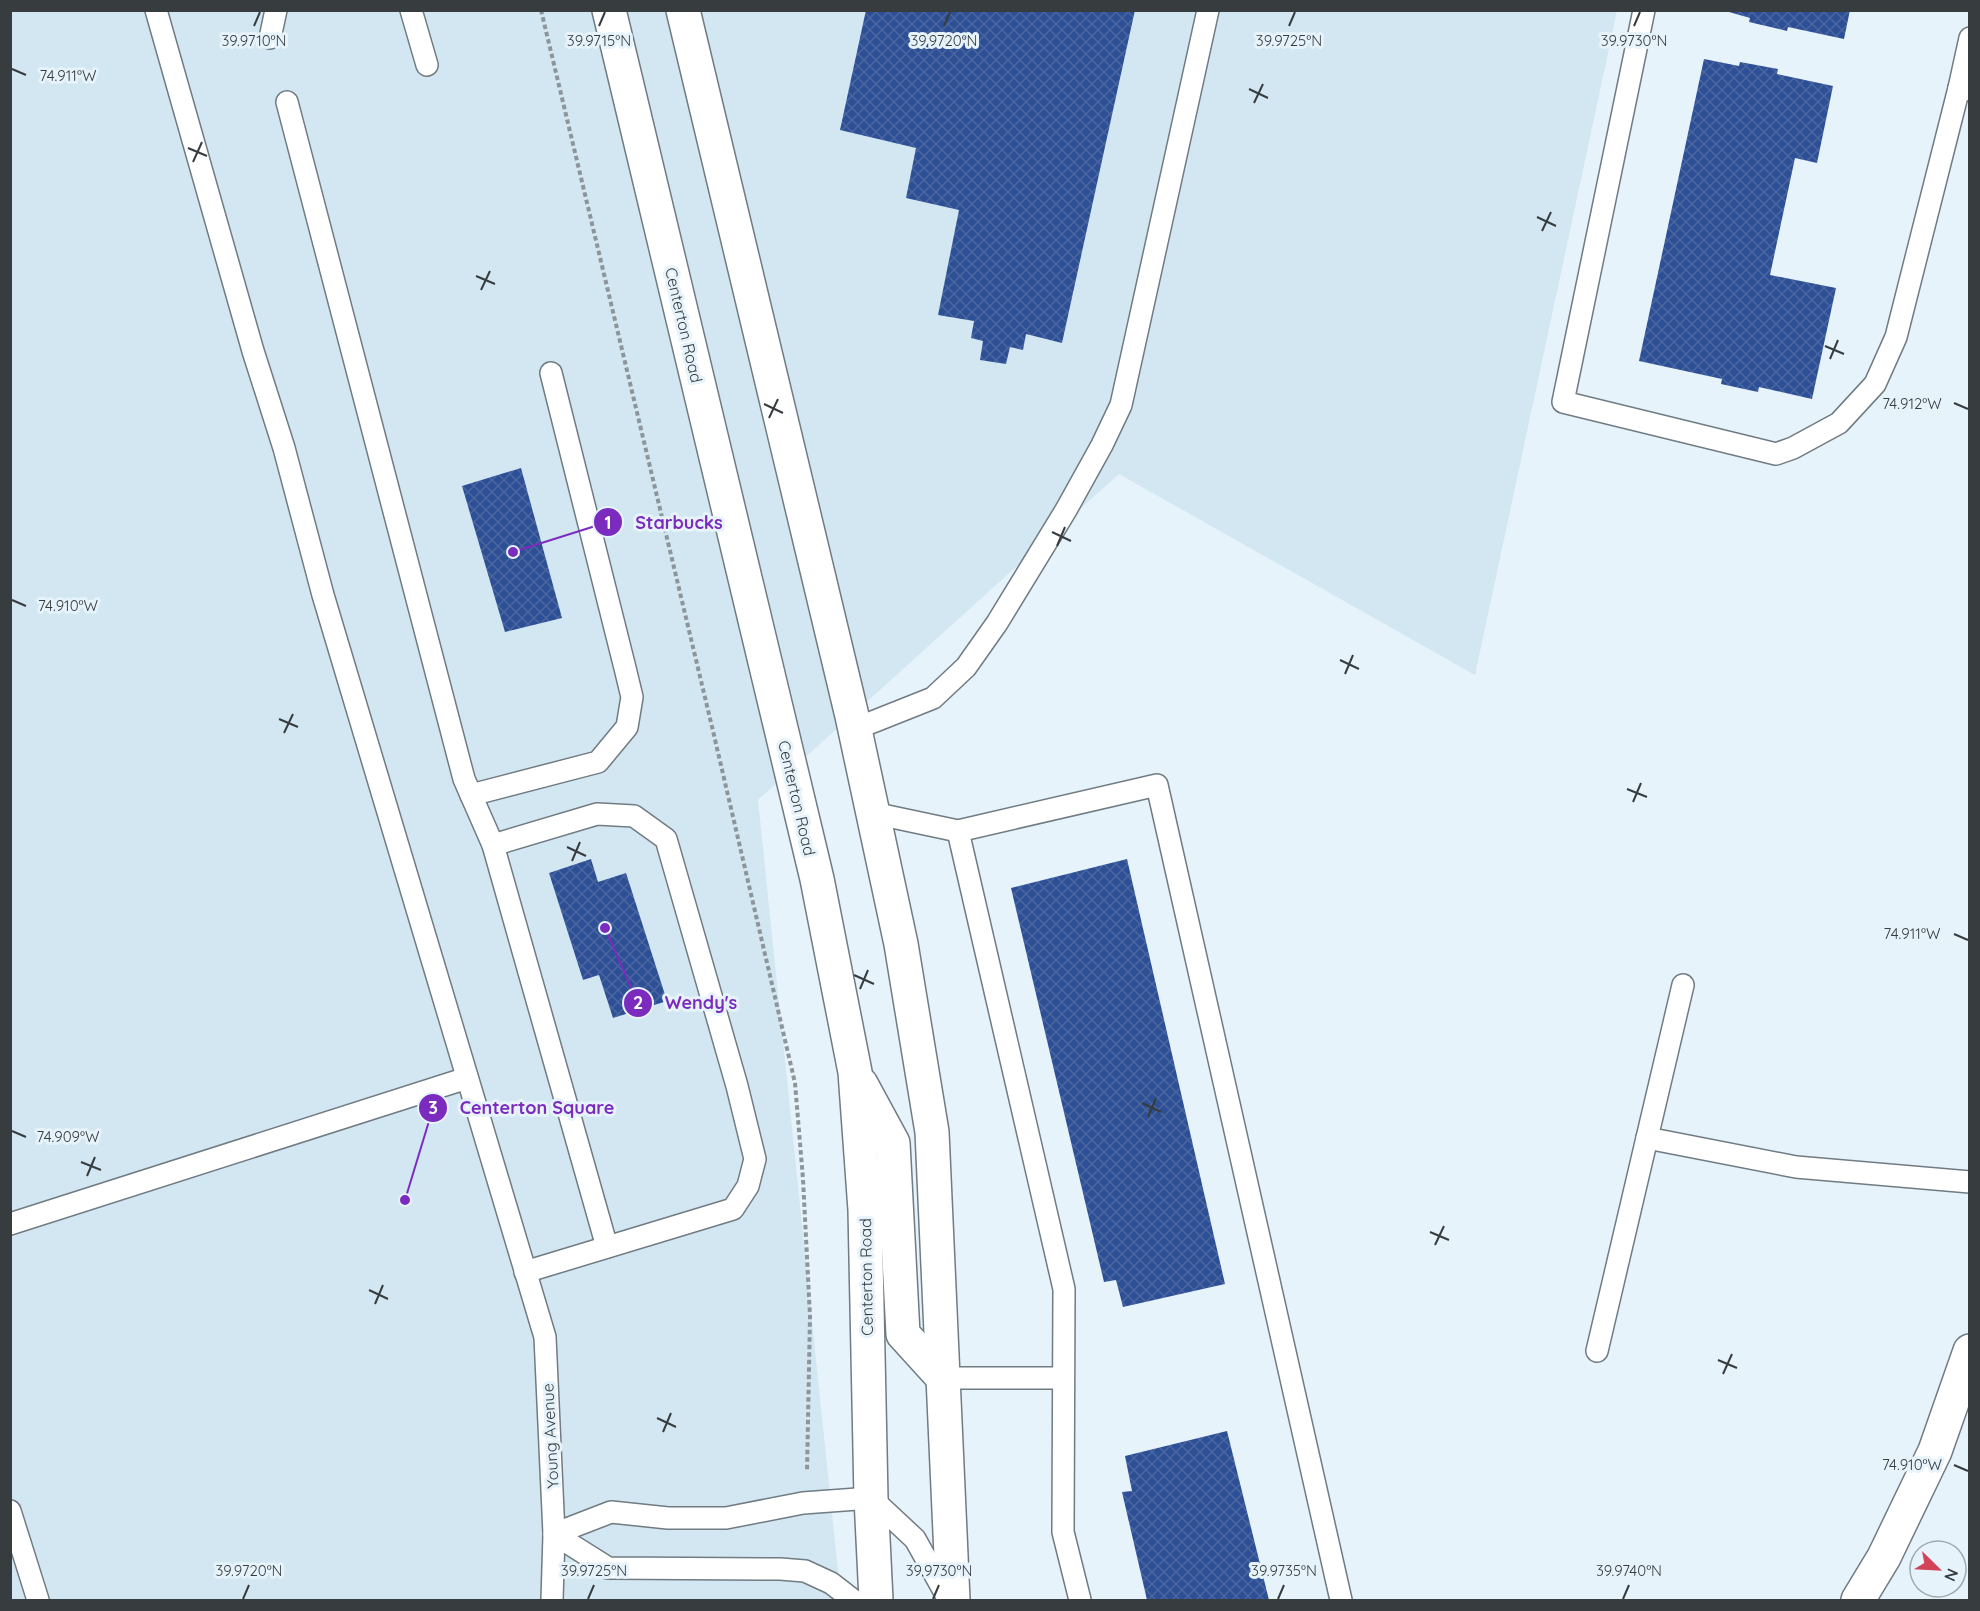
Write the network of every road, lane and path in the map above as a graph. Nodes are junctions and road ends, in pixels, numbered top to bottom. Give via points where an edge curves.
1 (156, 10) edge
2 (276, 10) edge
3 (411, 10) edge
4 (541, 10) edge
5 (609, 10) edge
6 (683, 10) edge
7 (1208, 10) edge
8 (1644, 10) edge
9 (270, 38) dead end
10 (1970, 38) edge
11 (427, 65) dead end
12 (1964, 89) edge
13 (287, 102) dead end
14 (551, 373) dead end
15 (855, 729) junction
16 (471, 795) junction
17 (873, 813) junction
18 (958, 831) junction
19 (493, 845) junction
20 (1683, 985) dead end
21 (855, 1072) junction
22 (467, 1078) junction
23 (1647, 1138) junction
24 (1970, 1182) edge
25 (10, 1224) edge
26 (607, 1247) junction
27 (525, 1272) junction
28 (1598, 1351) dead end
29 (1970, 1351) edge
30 (943, 1378) junction
31 (1063, 1378) junction
32 (807, 1472) dead end
33 (871, 1498) junction
34 (10, 1511) edge
35 (554, 1534) junction
36 (38, 1600) edge
37 (552, 1600) edge
38 (853, 1600) edge
39 (876, 1600) edge
40 (951, 1600) edge
41 (1080, 1600) edge
42 (1341, 1600) edge
43 (1858, 1600) edge

1 - 22 lane, Young Avenue via 323,595
2 - 9 lane
3 - 11 lane
4 - 32 path via 795,1083 810,1316
5 - 21 main road, Centerton Road via 817,879
6 - 15 main road
7 - 15 lane via 1121,405 1102,445 997,623 966,667 933,698
8 - 12 lane via 1563,402 1776,454 1839,423 1875,384 1896,337
10 - 12 lane
13 - 16 lane
14 - 16 lane via 630,687 627,727 598,762
15 - 17 main road
16 - 19 lane
17 - 18 lane
17 - 30 main road via 901,944 932,1132
18 - 31 lane via 1064,1289
18 - 42 lane via 1157,785
19 - 26 lane
19 - 26 lane via 597,814 634,816 666,839 707,978 755,1159 748,1186 733,1209
20 - 23 lane
21 - 30 main road via 893,1143 903,1334
21 - 33 main road, Centerton Road via 865,1210
22 - 25 lane
22 - 27 lane, Young Avenue
23 - 24 lane via 1796,1167
23 - 28 lane
26 - 27 lane
27 - 35 lane, Young Avenue via 545,1337
29 - 43 main road via 1935,1451 1884,1557
30 - 31 lane
30 - 40 main road
31 - 41 lane via 1063,1532
33 - 35 lane via 803,1503 726,1518 668,1518 611,1512
33 - 39 main road, Centerton Road
33 - 40 lane via 915,1539
34 - 36 lane
35 - 37 lane, Young Avenue
35 - 38 lane via 608,1568 805,1571 831,1583

